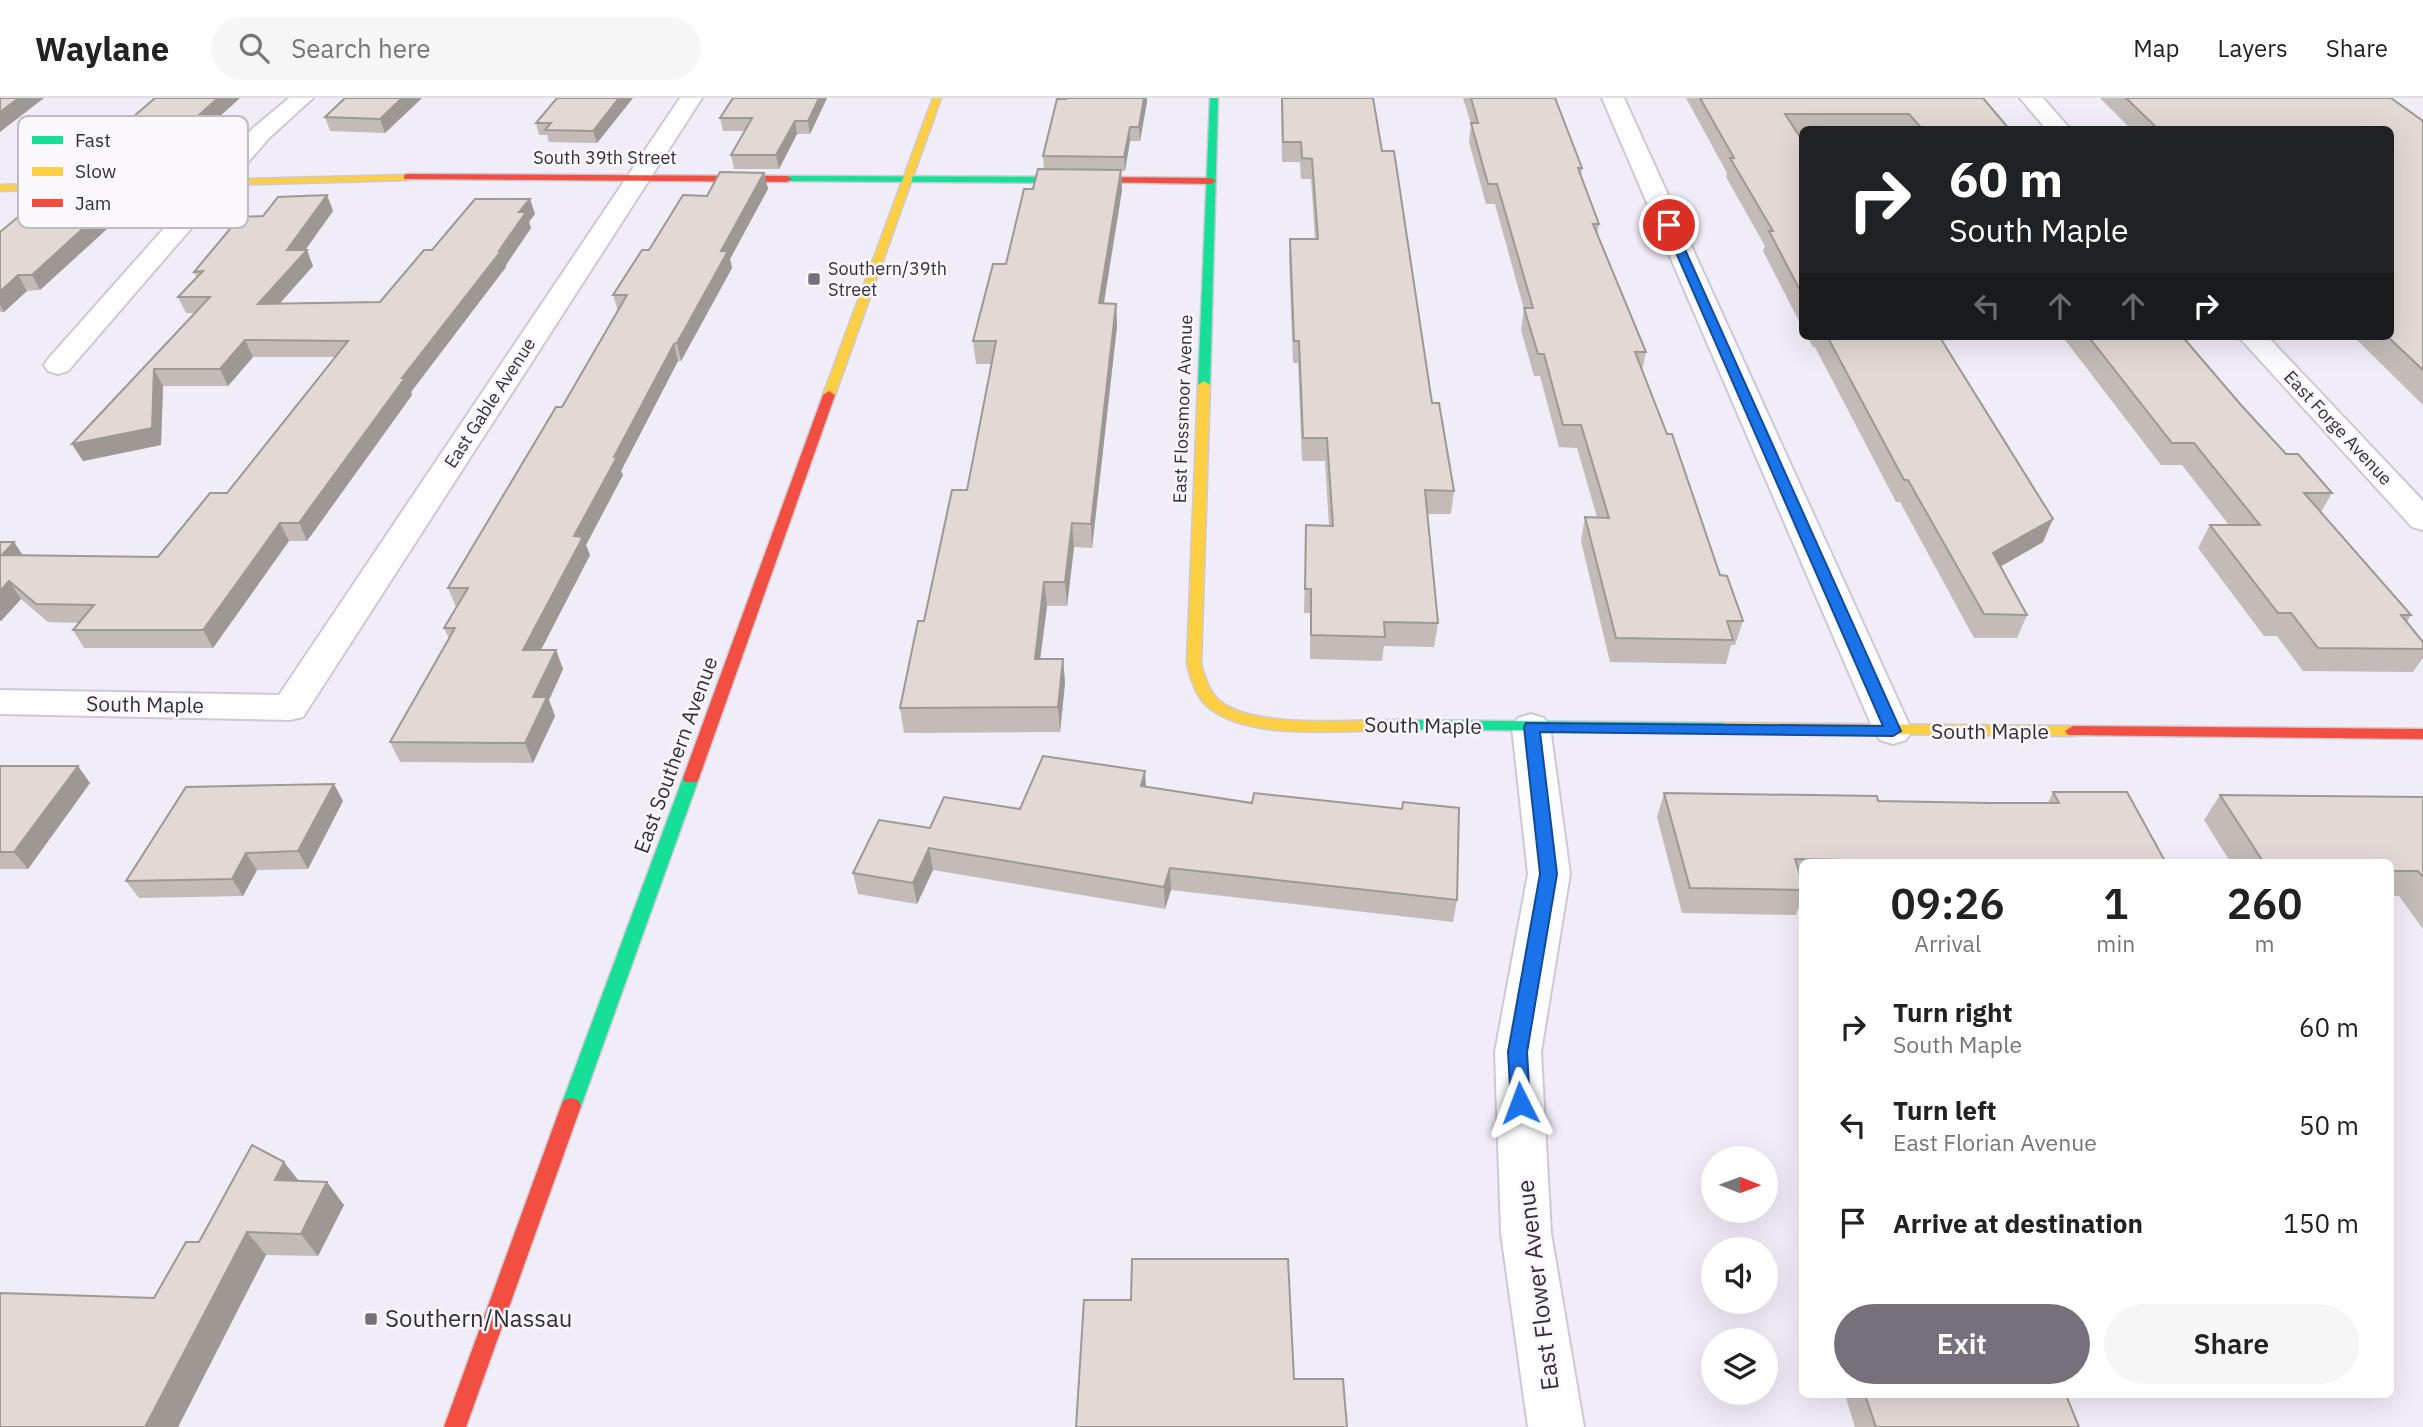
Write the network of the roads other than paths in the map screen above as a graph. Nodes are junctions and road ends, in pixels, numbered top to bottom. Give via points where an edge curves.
1 (302, 98) edge
2 (691, 98) edge
3 (937, 98) edge
4 (1214, 98) edge
5 (1613, 98) edge
6 (2031, 98) edge
7 (2056, 126) edge
8 (248, 148) edge
9 (638, 178) junction
10 (907, 178) junction
11 (248, 180) edge
12 (1211, 181) junction
13 (18, 187) edge
14 (0, 188) edge
15 (177, 228) edge
16 (2256, 340) edge
17 (58, 365) dead end
18 (2423, 520) edge
19 (0, 702) edge
20 (290, 708) joint
21 (1222, 711) joint
22 (1531, 727) junction
23 (1893, 731) junction
24 (2423, 734) edge
25 (455, 1427) edge
26 (1556, 1427) edge

1 - 8 street
2 - 9 street, East Gable Avenue
3 - 10 street, East Southern Avenue
4 - 12 street, East Flossmoor Avenue
5 - 23 street
6 - 7 street
9 - 10 street, South 39th Street
9 - 11 street, South 39th Street
9 - 20 street, East Gable Avenue
10 - 12 street, South 39th Street
10 - 25 street, East Southern Avenue
12 - 21 street, East Flossmoor Avenue via 1194,664 1205,698
13 - 14 street, South 39th Street
15 - 17 street
16 - 18 street, East Forge Avenue
19 - 20 street, South Maple
21 - 22 street, South Maple via 1245,719 1295,724
22 - 23 street, South Maple
22 - 26 street, East Flower Avenue via 1549,874 1518,1052 1526,1233
23 - 24 street, South Maple

